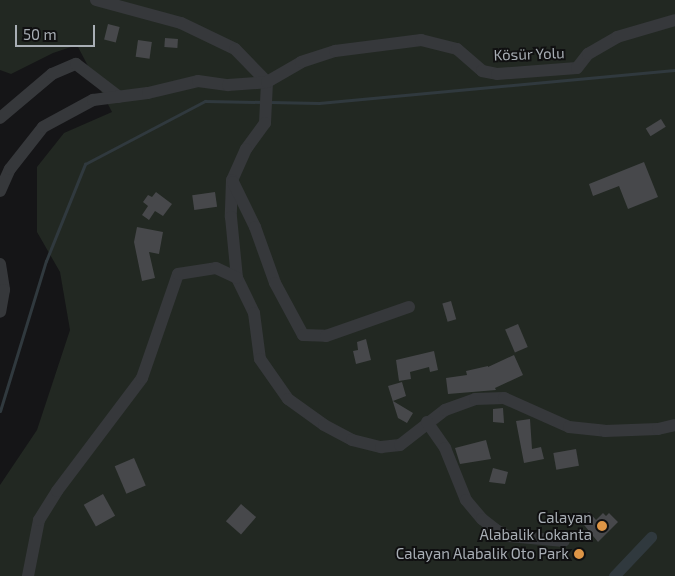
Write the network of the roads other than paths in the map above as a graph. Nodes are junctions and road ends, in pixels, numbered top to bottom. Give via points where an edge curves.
1 (96, 0) edge
2 (675, 20) edge
3 (268, 82) junction
4 (119, 97) junction
5 (0, 118) edge
6 (232, 180) junction
7 (0, 192) edge
8 (0, 264) edge
9 (237, 278) junction
10 (1, 298) edge
11 (409, 306) dead end
12 (0, 312) edge
13 (427, 422) junction
14 (675, 425) edge
15 (564, 541) dead end
16 (28, 576) edge

1 - 3 street via 181,23 235,49
2 - 3 street, Kösür Yolu via 617,37 588,54 577,68 498,74 482,70 457,49 421,40 335,51 301,62
3 - 4 street via 228,85 198,81 148,94
3 - 6 street via 265,123 246,149
4 - 5 street via 76,64 52,74
4 - 7 street via 93,100 43,127 10,169
6 - 9 street via 231,217
6 - 11 street via 255,227 275,283 303,335 326,336
8 - 10 street
9 - 13 street via 254,312 260,359 288,400 345,436 381,447 400,445
9 - 16 street via 216,268 178,274 142,378 39,520
10 - 12 street
13 - 14 street via 445,410 475,398 504,398 569,427 605,431 658,430
13 - 15 street via 445,448 466,500 482,518 508,536

